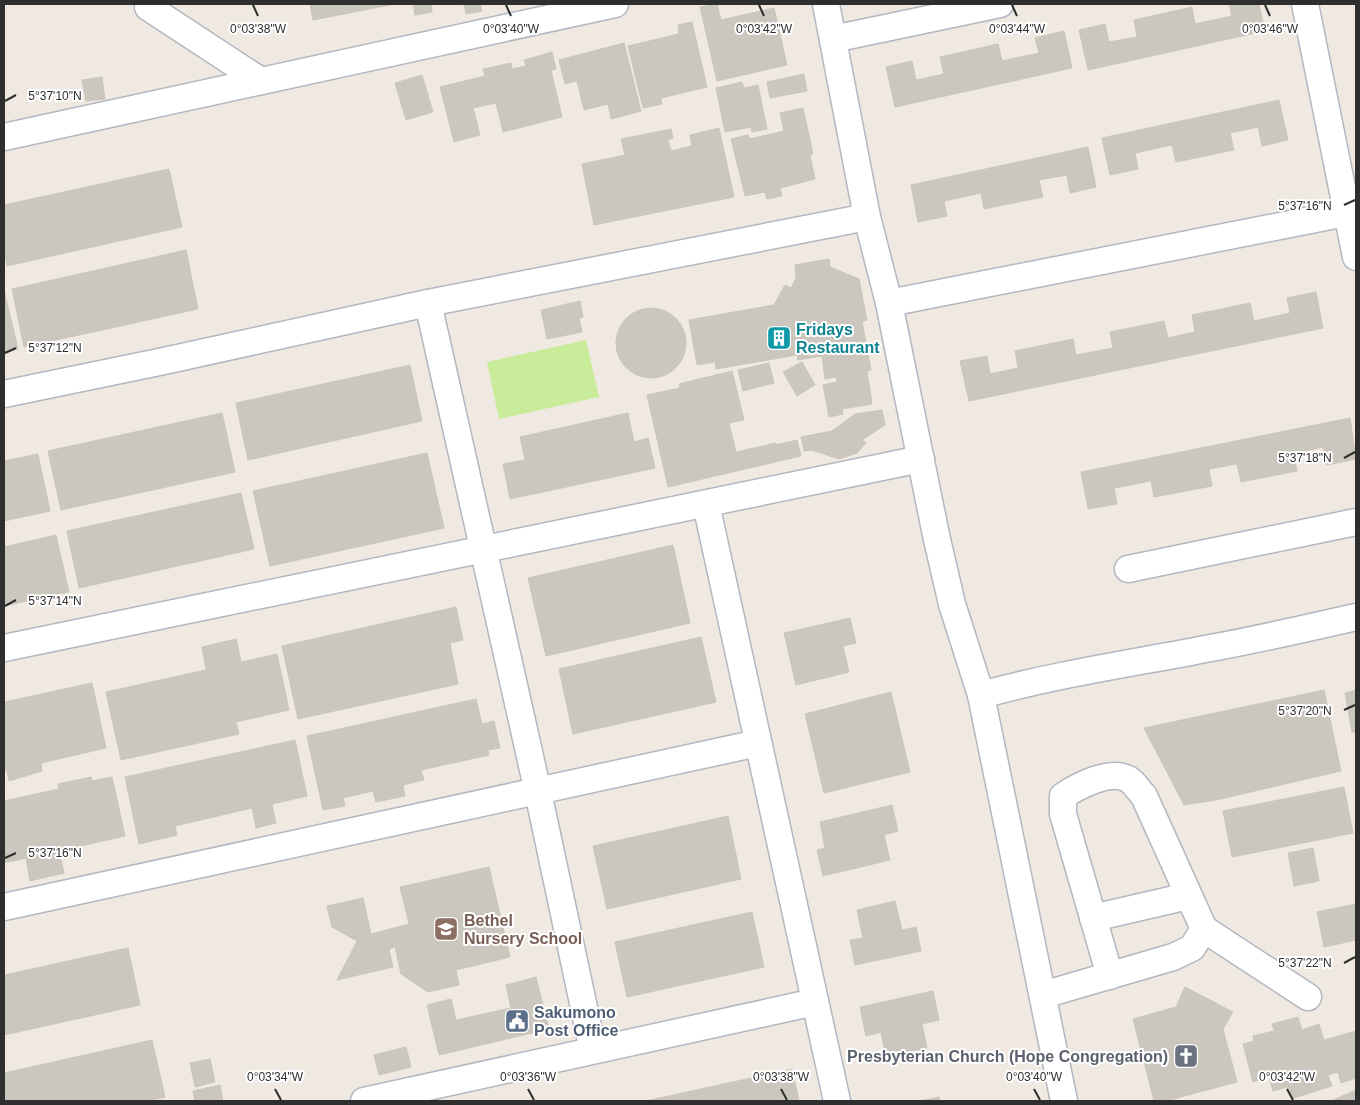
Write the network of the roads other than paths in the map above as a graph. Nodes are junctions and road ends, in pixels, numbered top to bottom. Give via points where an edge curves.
1 (615, 4) edge
2 (826, 4) edge
3 (1000, 4) edge
4 (1306, 4) edge
5 (147, 5) edge
6 (833, 39) junction
7 (261, 81) junction
8 (4, 136) edge
9 (1352, 211) edge
10 (867, 217) junction
11 (1356, 257) edge
12 (428, 302) junction
13 (889, 303) junction
14 (4, 394) edge
15 (921, 459) junction
16 (706, 504) junction
17 (1356, 522) edge
18 (484, 550) junction
19 (1128, 569) dead end
20 (1356, 618) edge
21 (4, 648) edge
22 (981, 695) junction
23 (758, 743) junction
24 (538, 792) junction
25 (1188, 896) junction
26 (4, 907) edge
27 (1093, 918) junction
28 (1204, 929) junction
29 (1110, 976) junction
30 (1043, 995) junction
31 (1308, 997) dead end
32 (815, 1002) junction
33 (593, 1050) junction
34 (364, 1101) edge
35 (837, 1101) edge
36 (1064, 1101) edge

1 - 7 street
2 - 6 street
3 - 6 street
4 - 9 street
5 - 7 street
6 - 10 street
7 - 8 street
9 - 11 street
9 - 13 street
10 - 12 street
10 - 13 street
12 - 14 street
12 - 18 street
13 - 15 street
15 - 16 street
15 - 22 street via 952,604
16 - 18 street
16 - 23 street
17 - 19 street
18 - 21 street
18 - 24 street
20 - 22 street via 1143,659
22 - 30 street
23 - 24 street
23 - 32 street
24 - 26 street
24 - 33 street
25 - 27 street
25 - 27 street via 1144,796 1128,779 1105,776 1063,796 1063,814
25 - 28 street
27 - 29 street
28 - 29 street via 1192,948
28 - 31 street
29 - 30 street
30 - 36 street
32 - 33 street
32 - 35 street
33 - 34 street

